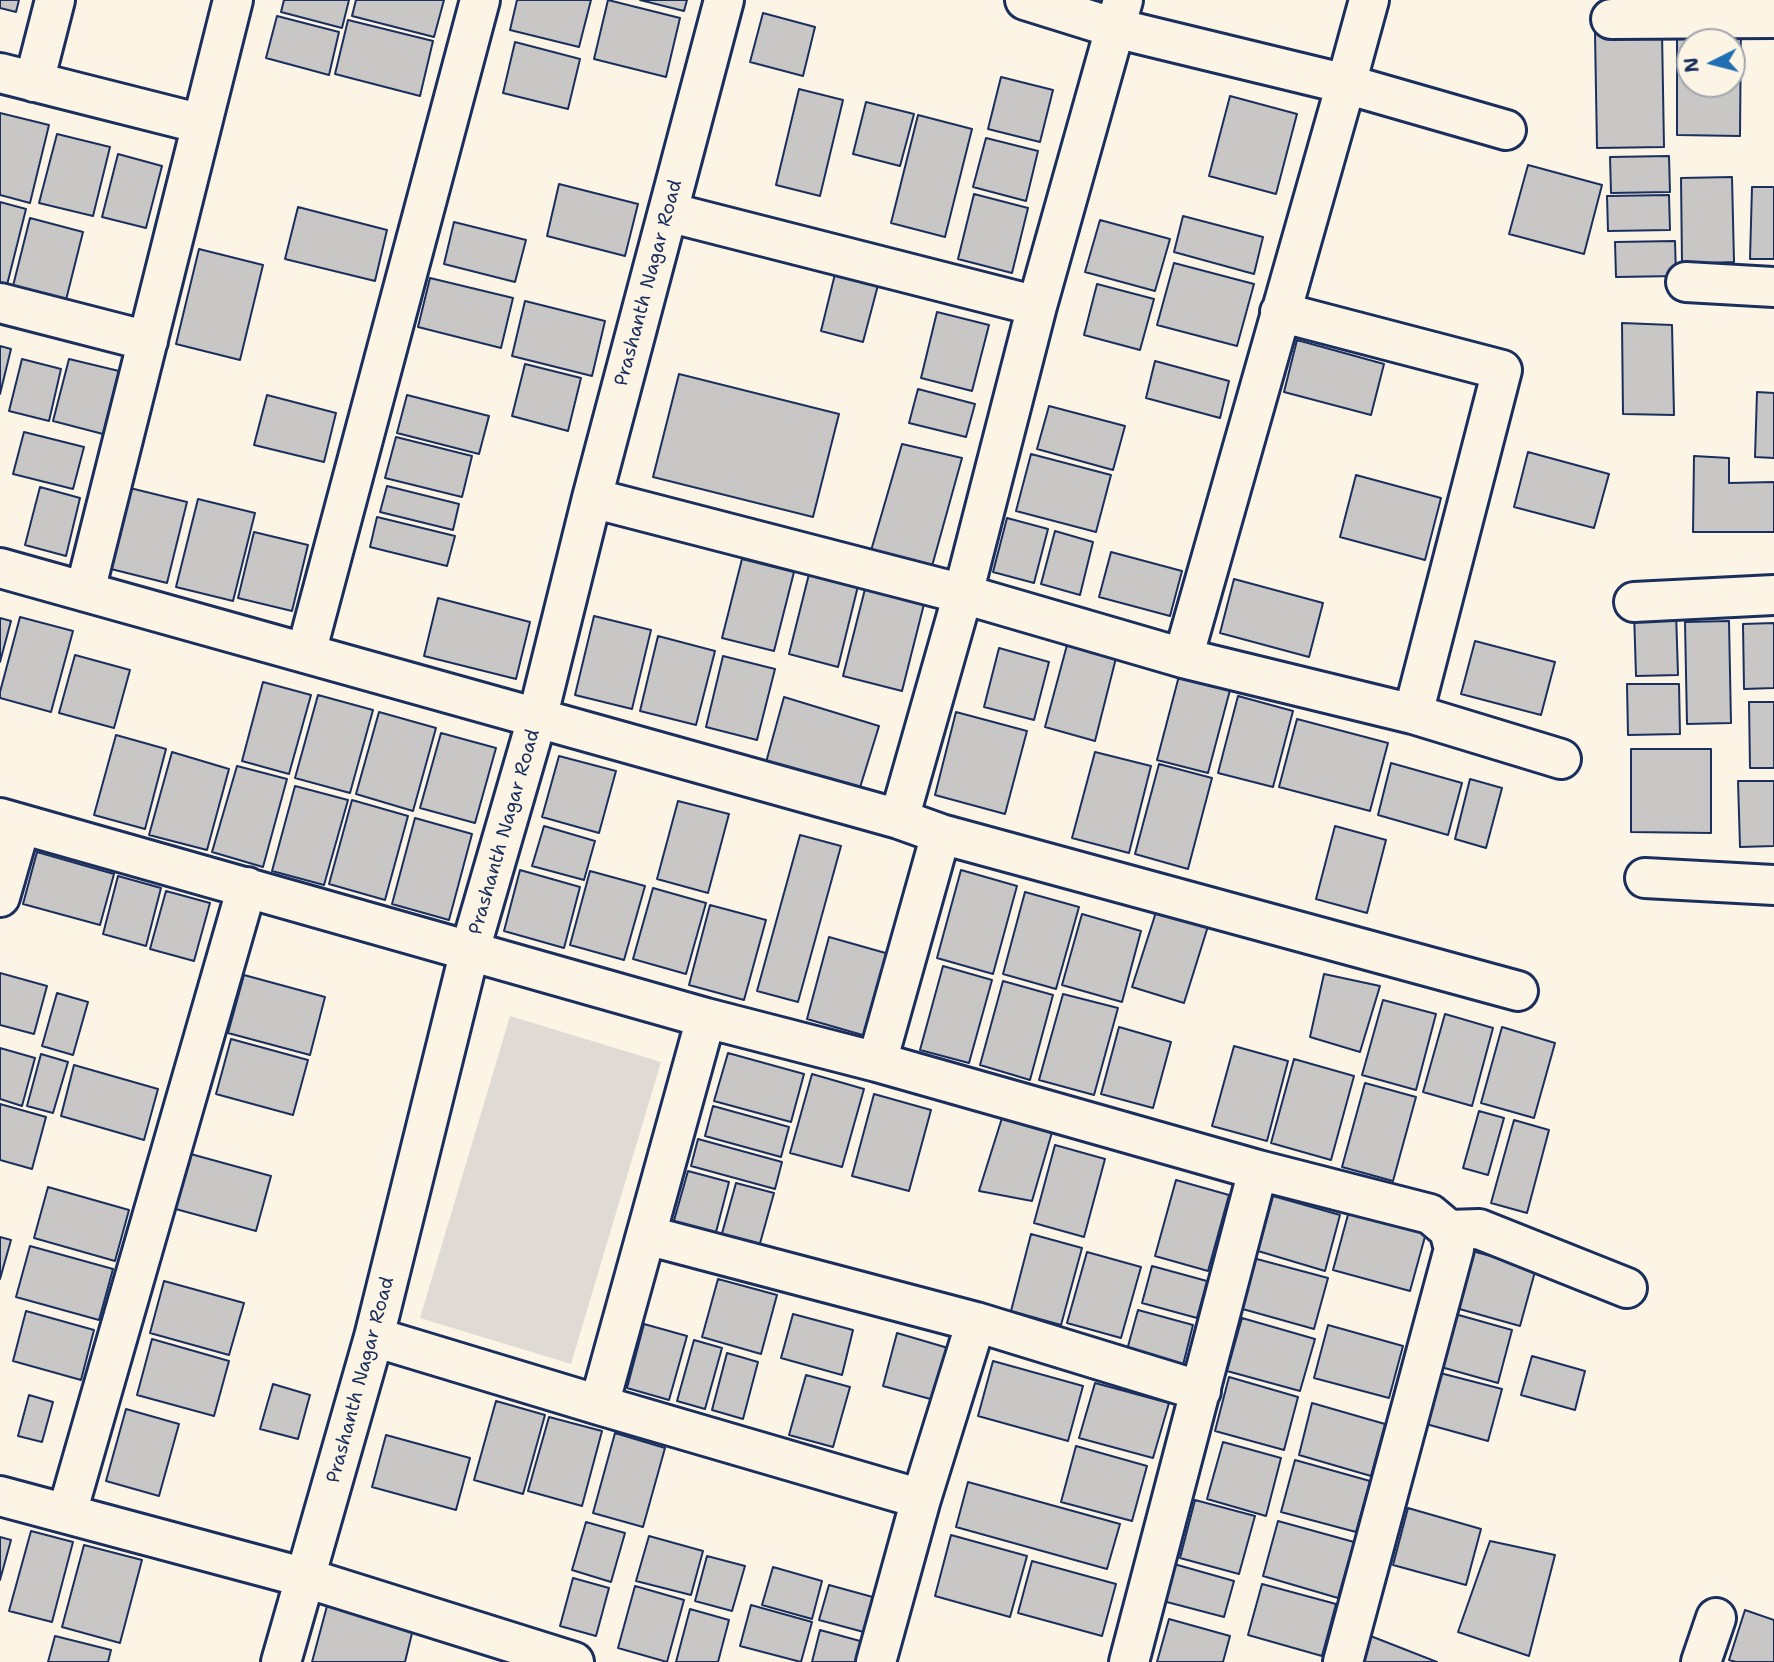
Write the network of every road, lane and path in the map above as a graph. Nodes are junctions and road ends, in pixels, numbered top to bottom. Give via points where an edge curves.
1 (55, 0) edge
2 (233, 0) edge
3 (480, 0) edge
4 (724, 0) edge
5 (1025, 0) edge
6 (1368, 0) edge
7 (1119, 14) edge
8 (1774, 18) edge
9 (1611, 19) dead end
10 (17, 78) edge
11 (1346, 83) junction
12 (202, 124) junction
13 (1506, 130) dead end
14 (668, 212) junction
15 (1686, 282) dead end
16 (1774, 287) edge
17 (0, 303) edge
18 (1037, 306) junction
19 (1280, 312) junction
20 (148, 341) junction
21 (592, 498) junction
22 (0, 568) edge
23 (85, 591) junction
24 (963, 594) junction
25 (1774, 595) edge
26 (1634, 602) dead end
27 (306, 653) junction
28 (1183, 658) junction
29 (1413, 714) junction
30 (537, 719) junction
31 (1560, 759) dead end
32 (900, 819) junction
33 (11, 821) edge
34 (941, 834) junction
35 (1645, 877) dead end
36 (1774, 885) edge
37 (247, 887) junction
38 (0, 897) edge
39 (470, 950) junction
40 (1518, 991) dead end
41 (706, 1018) junction
42 (877, 1062) junction
43 (1258, 1170) junction
44 (1449, 1230) junction
45 (646, 1235) junction
46 (1627, 1288) dead end
47 (975, 1322) junction
48 (374, 1337) junction
49 (1201, 1391) junction
50 (599, 1405) junction
51 (0, 1496) edge
52 (921, 1499) junction
53 (66, 1513) junction
54 (306, 1578) junction
55 (1716, 1618) dead end
56 (552, 1659) edge
57 (281, 1662) edge
58 (876, 1662) edge
59 (1129, 1662) edge
60 (1343, 1662) edge
61 (1701, 1662) edge

1 - 10 street
2 - 12 street
3 - 27 street
4 - 14 street, Prashanth Nagar Road
5 - 7 street
6 - 11 street
7 - 11 street
7 - 18 street
8 - 9 street
10 - 12 street
11 - 13 street
11 - 19 street
12 - 20 street
14 - 18 street
14 - 21 street, Prashanth Nagar Road
15 - 16 street
17 - 20 street
18 - 24 street
19 - 28 street
19 - 29 street via 1502,370
20 - 23 street
21 - 24 street
21 - 30 street, Prashanth Nagar Road
22 - 23 street
23 - 27 street
24 - 28 street
24 - 32 street
25 - 26 street
27 - 30 street
28 - 29 street
29 - 31 street
30 - 32 street
30 - 39 street, Prashanth Nagar Road
32 - 34 street
33 - 37 street
33 - 38 street
34 - 40 street
34 - 42 street
35 - 36 street
37 - 39 street
37 - 53 street
39 - 41 street
39 - 48 street, Prashanth Nagar Road
41 - 42 street
41 - 45 street
42 - 43 street
43 - 44 street via 1430,1214
43 - 49 street
44 - 46 street via 1479,1229
44 - 60 street via 1454,1249
45 - 47 street
45 - 50 street
47 - 49 street
47 - 52 street
48 - 50 street
48 - 54 street, Prashanth Nagar Road
49 - 59 street
50 - 52 street
51 - 53 street
52 - 58 street
53 - 54 street
54 - 56 street
54 - 57 street, Prashanth Nagar Road
55 - 61 street

